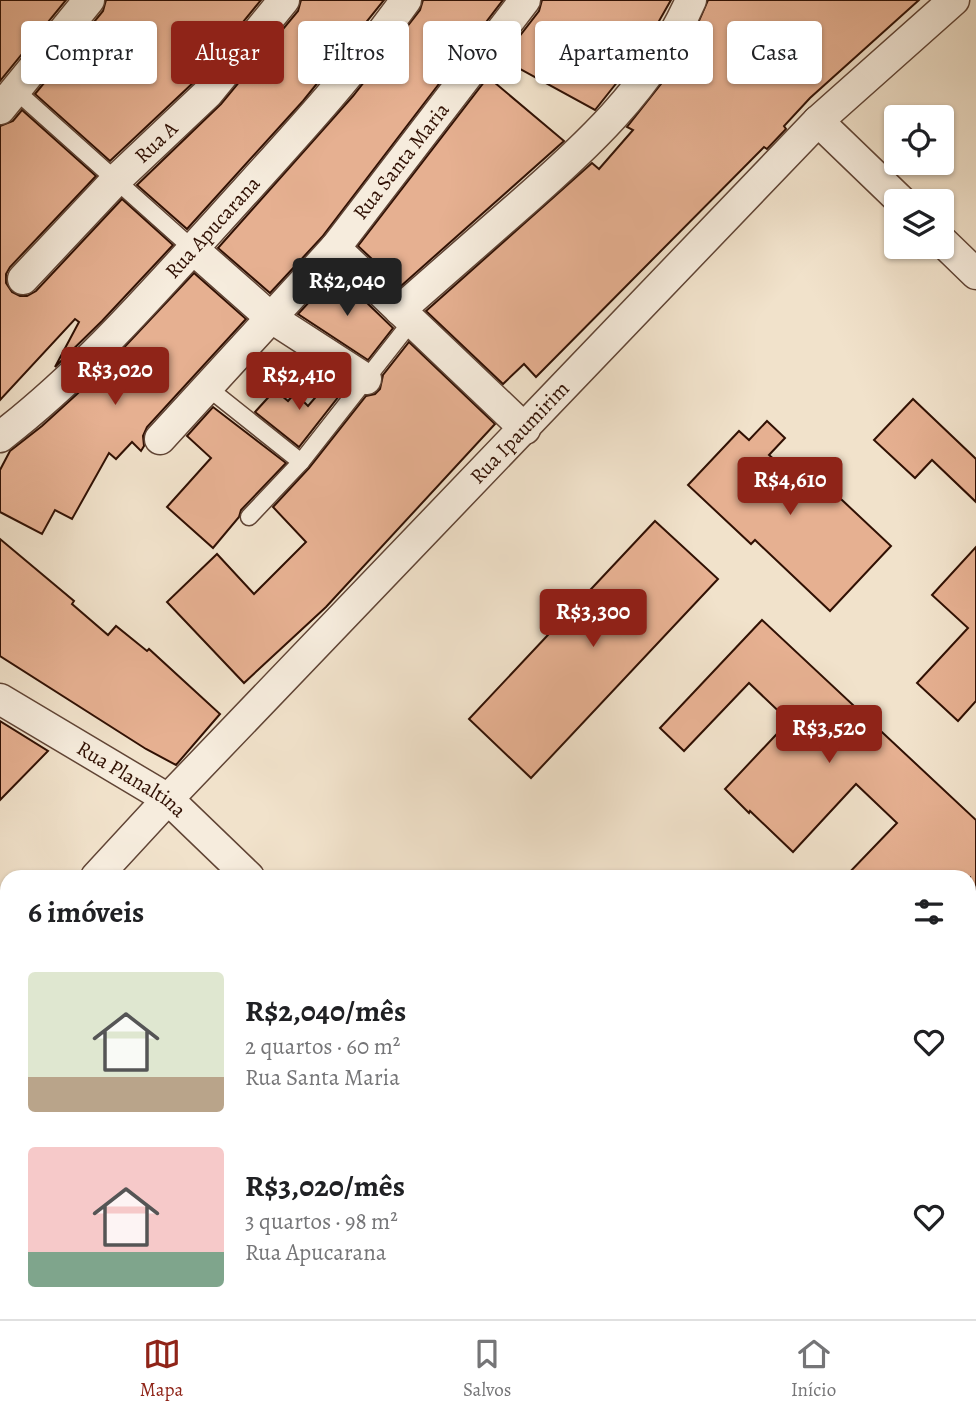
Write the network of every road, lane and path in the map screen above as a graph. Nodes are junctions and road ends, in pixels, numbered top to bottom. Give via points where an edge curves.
1 (89, 0) edge
2 (284, 0) edge
3 (406, 0) edge
4 (525, 0) edge
5 (691, 0) edge
6 (954, 0) edge
7 (7, 100) edge
8 (818, 121) junction
9 (117, 179) junction
10 (889, 189) edge
11 (335, 248) junction
12 (193, 249) junction
13 (954, 253) edge
14 (976, 274) edge
15 (23, 279) dead end
16 (405, 316) junction
17 (270, 317) junction
18 (366, 379) junction
19 (207, 387) junction
20 (525, 429) junction
21 (1, 436) edge
22 (160, 439) dead end
23 (301, 462) junction
24 (249, 517) dead end
25 (0, 699) edge
26 (168, 799) junction
27 (102, 870) edge
28 (242, 870) edge

1 - 7 street
2 - 9 street, Rua A via 208,93
3 - 12 street, Rua Apucarana via 311,119
4 - 11 street, Rua Santa Maria
5 - 16 street via 641,85 597,135
6 - 8 street, Rua Ipaumirim
7 - 9 lane
8 - 10 street
8 - 20 street, Rua Ipaumirim
9 - 12 lane
9 - 15 street, Rua A
11 - 16 street
11 - 17 street, Rua Santa Maria
12 - 17 street
12 - 21 street, Rua Apucarana via 60,388
13 - 14 street
16 - 18 lane
16 - 20 street
17 - 18 street
17 - 19 street, Rua Santa Maria
18 - 23 lane
19 - 22 street, Rua Santa Maria
19 - 23 lane
20 - 26 street, Rua Ipaumirim
23 - 24 lane
25 - 26 street, Rua Planaltina
26 - 27 street, Rua Ipaumirim
26 - 28 street, Rua Planaltina

